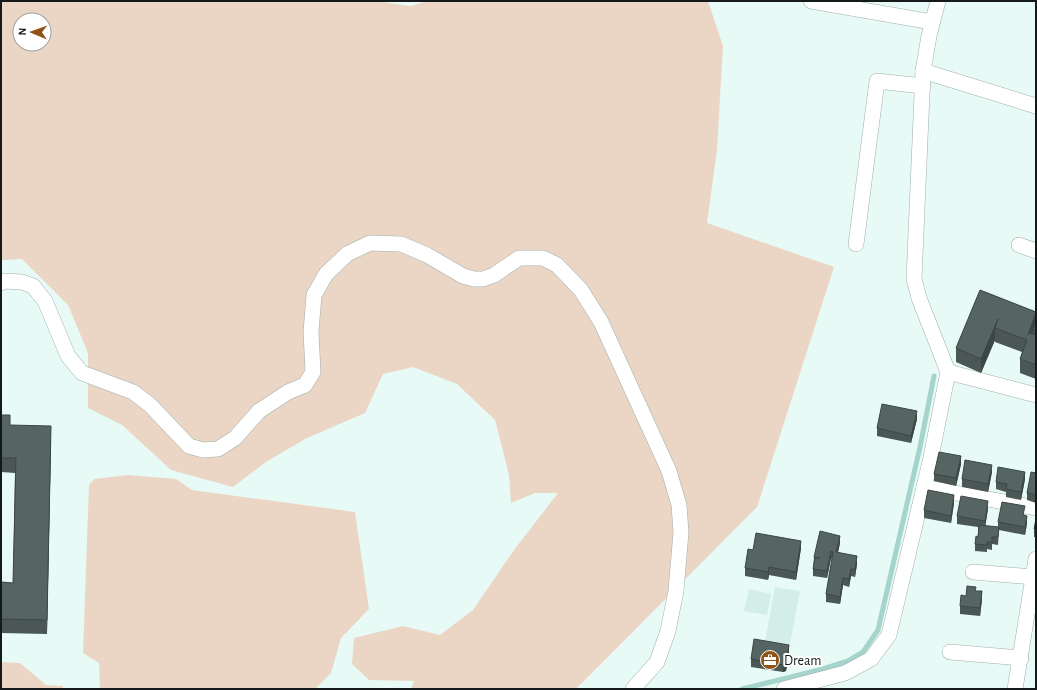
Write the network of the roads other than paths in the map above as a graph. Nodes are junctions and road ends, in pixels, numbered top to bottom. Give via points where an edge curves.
1 (811, 1) edge
2 (938, 1) edge
3 (932, 22) junction
4 (923, 71) junction
5 (923, 86) junction
6 (1036, 106) edge
7 (856, 244) dead end
8 (1019, 245) dead end
9 (1036, 251) edge
10 (1, 283) edge
11 (948, 372) junction
12 (1036, 395) edge
13 (924, 487) junction
14 (1036, 508) edge
15 (1036, 559) edge
16 (973, 572) dead end
17 (1033, 577) junction
18 (1032, 613) edge
19 (950, 652) dead end
20 (1020, 658) junction
21 (633, 689) edge
22 (784, 689) edge
23 (1015, 689) edge

1 - 3 street
2 - 3 street
3 - 4 street
4 - 5 street
4 - 6 street
5 - 7 street via 877,80
5 - 11 street via 914,279
8 - 9 street
10 - 21 street via 22,282 33,286 45,300 68,356 82,373 133,392 150,405 189,446 203,450 218,449 234,438 259,411 288,392 305,385 313,372 311,332 314,295 326,274 347,254 370,243 401,244 427,255 463,276 474,279 494,275 519,258 543,258 557,264 581,290 601,322 669,471 679,505 681,532 676,591 668,632 657,662
11 - 12 street
11 - 13 street
13 - 14 street
13 - 22 street via 889,635 871,659 845,673
15 - 17 street
16 - 17 street
17 - 18 street
18 - 20 street
19 - 20 street
20 - 23 street

